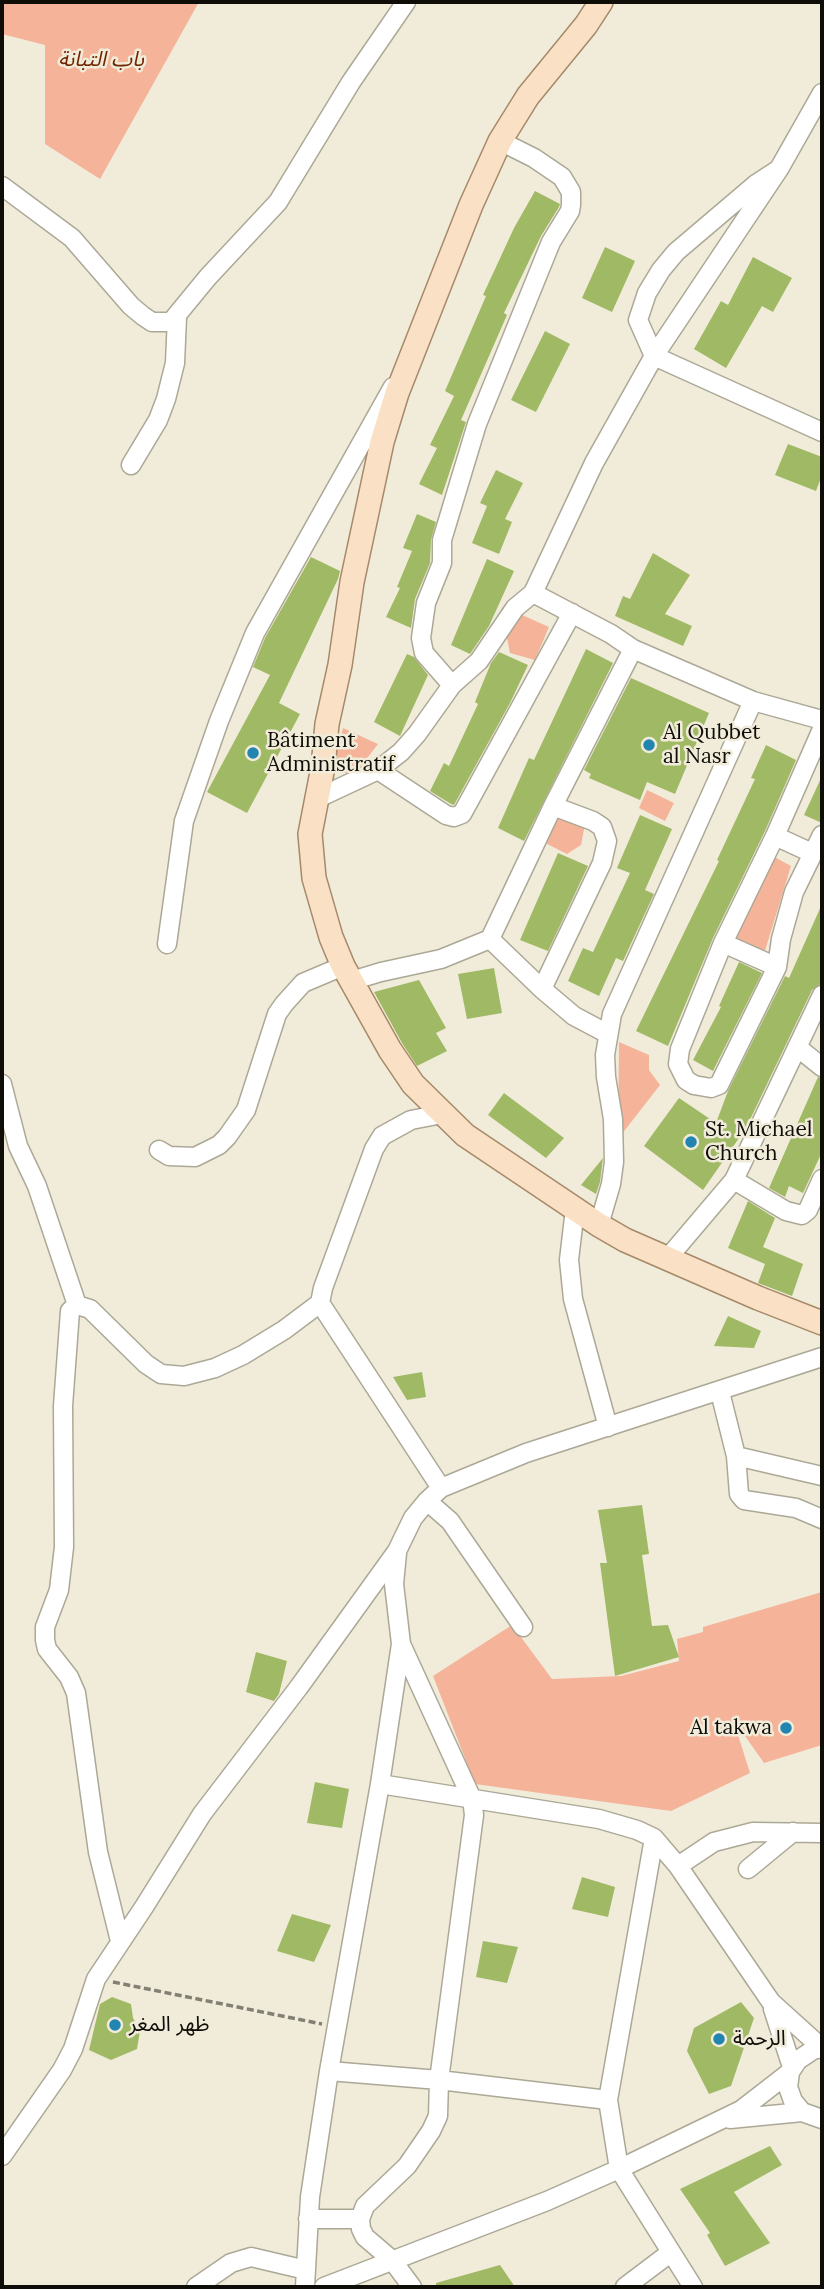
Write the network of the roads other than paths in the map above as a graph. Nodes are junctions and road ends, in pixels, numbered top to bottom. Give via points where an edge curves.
1 (405, 2) edge
2 (601, 2) edge
3 (822, 93) edge
4 (500, 141) junction
5 (779, 169) junction
6 (2, 186) edge
7 (177, 317) junction
8 (654, 356) junction
9 (411, 358) junction
10 (822, 432) edge
11 (131, 465) dead end
12 (533, 593) junction
13 (572, 613) junction
14 (633, 649) junction
15 (452, 685) junction
16 (754, 701) junction
17 (822, 720) edge
18 (822, 729) edge
19 (378, 770) junction
20 (316, 799) junction
21 (553, 806) junction
22 (822, 835) edge
23 (775, 836) junction
24 (812, 853) junction
25 (490, 939) junction
26 (723, 943) junction
27 (167, 944) dead end
28 (777, 967) junction
29 (347, 974) junction
30 (542, 989) junction
31 (822, 995) edge
32 (608, 1034) junction
33 (797, 1047) junction
34 (822, 1066) edge
35 (2, 1084) edge
36 (442, 1114) junction
37 (159, 1150) dead end
38 (822, 1179) edge
39 (734, 1180) junction
40 (575, 1209) junction
41 (598, 1225) junction
42 (667, 1259) junction
43 (320, 1303) junction
44 (76, 1306) junction
45 (822, 1323) edge
46 (822, 1357) edge
47 (720, 1392) junction
48 (608, 1427) junction
49 (736, 1456) junction
50 (822, 1476) edge
51 (441, 1489) junction
52 (426, 1501) junction
53 (822, 1519) edge
54 (397, 1550) junction
55 (523, 1627) dead end
56 (401, 1644) junction
57 (380, 1784) junction
58 (472, 1799) junction
59 (793, 1832) junction
60 (822, 1833) edge
61 (654, 1838) junction
62 (678, 1866) junction
63 (748, 1869) dead end
64 (120, 1941) junction
65 (771, 2002) junction
66 (822, 2048) edge
67 (791, 2070) junction
68 (329, 2071) junction
69 (439, 2080) junction
70 (608, 2100) junction
71 (815, 2118) edge
72 (723, 2119) junction
73 (2, 2156) edge
74 (619, 2169) junction
75 (308, 2219) junction
76 (360, 2219) junction
77 (670, 2253) junction
78 (392, 2260) junction
79 (305, 2278) edge
80 (196, 2287) edge
81 (324, 2287) edge
82 (412, 2287) edge
83 (625, 2287) edge
84 (693, 2287) edge

1 - 7 street via 278,202
2 - 4 main road via 528,96
3 - 5 street
4 - 9 main road
4 - 15 street via 562,177 571,205 551,242 477,424 442,540 442,564 426,603 421,638 424,653
5 - 8 street
5 - 8 street via 713,219 661,270 638,320
6 - 7 street via 72,238 143,316 152,322 171,322
7 - 11 street via 169,390 158,421
8 - 10 street
8 - 12 street via 594,463
9 - 20 main road via 376,468
9 - 27 street via 255,632 184,821
12 - 13 street
12 - 15 street via 515,608 479,661
13 - 14 street
13 - 19 street via 462,814 446,815
14 - 16 street
14 - 21 street
15 - 19 street via 418,734
16 - 17 street
16 - 32 street via 619,996
18 - 23 street
19 - 20 street
20 - 29 main road via 310,834 314,878
21 - 25 street
21 - 30 street via 593,821 607,841 602,863
22 - 24 street
23 - 24 street
23 - 26 street
24 - 28 street via 794,892
25 - 29 street via 441,959
25 - 30 street
26 - 28 street
26 - 28 street via 677,1056 681,1072 694,1085 719,1085
29 - 36 main road via 390,1051
29 - 37 street via 303,984 284,1004 246,1110 219,1145 195,1157 169,1157
30 - 32 street via 573,1016
31 - 33 street
32 - 41 street via 606,1077 614,1162
33 - 34 street
33 - 39 street
35 - 44 street via 18,1146 37,1186
36 - 40 main road via 465,1135
36 - 43 street via 411,1120 382,1136
38 - 39 street via 802,1215 786,1211
39 - 42 street
40 - 41 main road
40 - 48 street via 569,1260 573,1298
41 - 42 main road
42 - 45 main road
43 - 44 street via 243,1355 184,1376 161,1374 98,1314
43 - 51 street
44 - 64 street via 70,1311 63,1406 64,1547 59,1590 45,1627 45,1640 76,1693 98,1852
46 - 47 street
47 - 48 street
47 - 49 street
48 - 51 street via 526,1453
49 - 50 street
49 - 53 street via 739,1493 744,1500 796,1508
51 - 52 street
52 - 54 street
52 - 55 street via 450,1521
54 - 56 street via 394,1584
54 - 64 street via 202,1814
56 - 57 street
56 - 58 street
57 - 58 street
57 - 68 street
58 - 61 street via 599,1819
58 - 69 street via 473,1839
59 - 60 street
59 - 62 street via 753,1832 714,1842
59 - 63 street
61 - 62 street
61 - 70 street
62 - 65 street
64 - 73 street via 96,1979 62,2070
65 - 66 street
65 - 67 street
66 - 67 street via 805,2054
67 - 71 street via 793,2101
67 - 72 street via 759,2098
68 - 69 street
68 - 75 street
69 - 70 street
69 - 76 street via 438,2116 431,2131 407,2166 365,2206
70 - 74 street
71 - 72 street
72 - 74 street
74 - 77 street
74 - 78 street
75 - 76 street
75 - 79 street
76 - 78 street via 365,2237
77 - 83 street
77 - 84 street
78 - 81 street
78 - 82 street
79 - 80 street via 251,2257 231,2263

